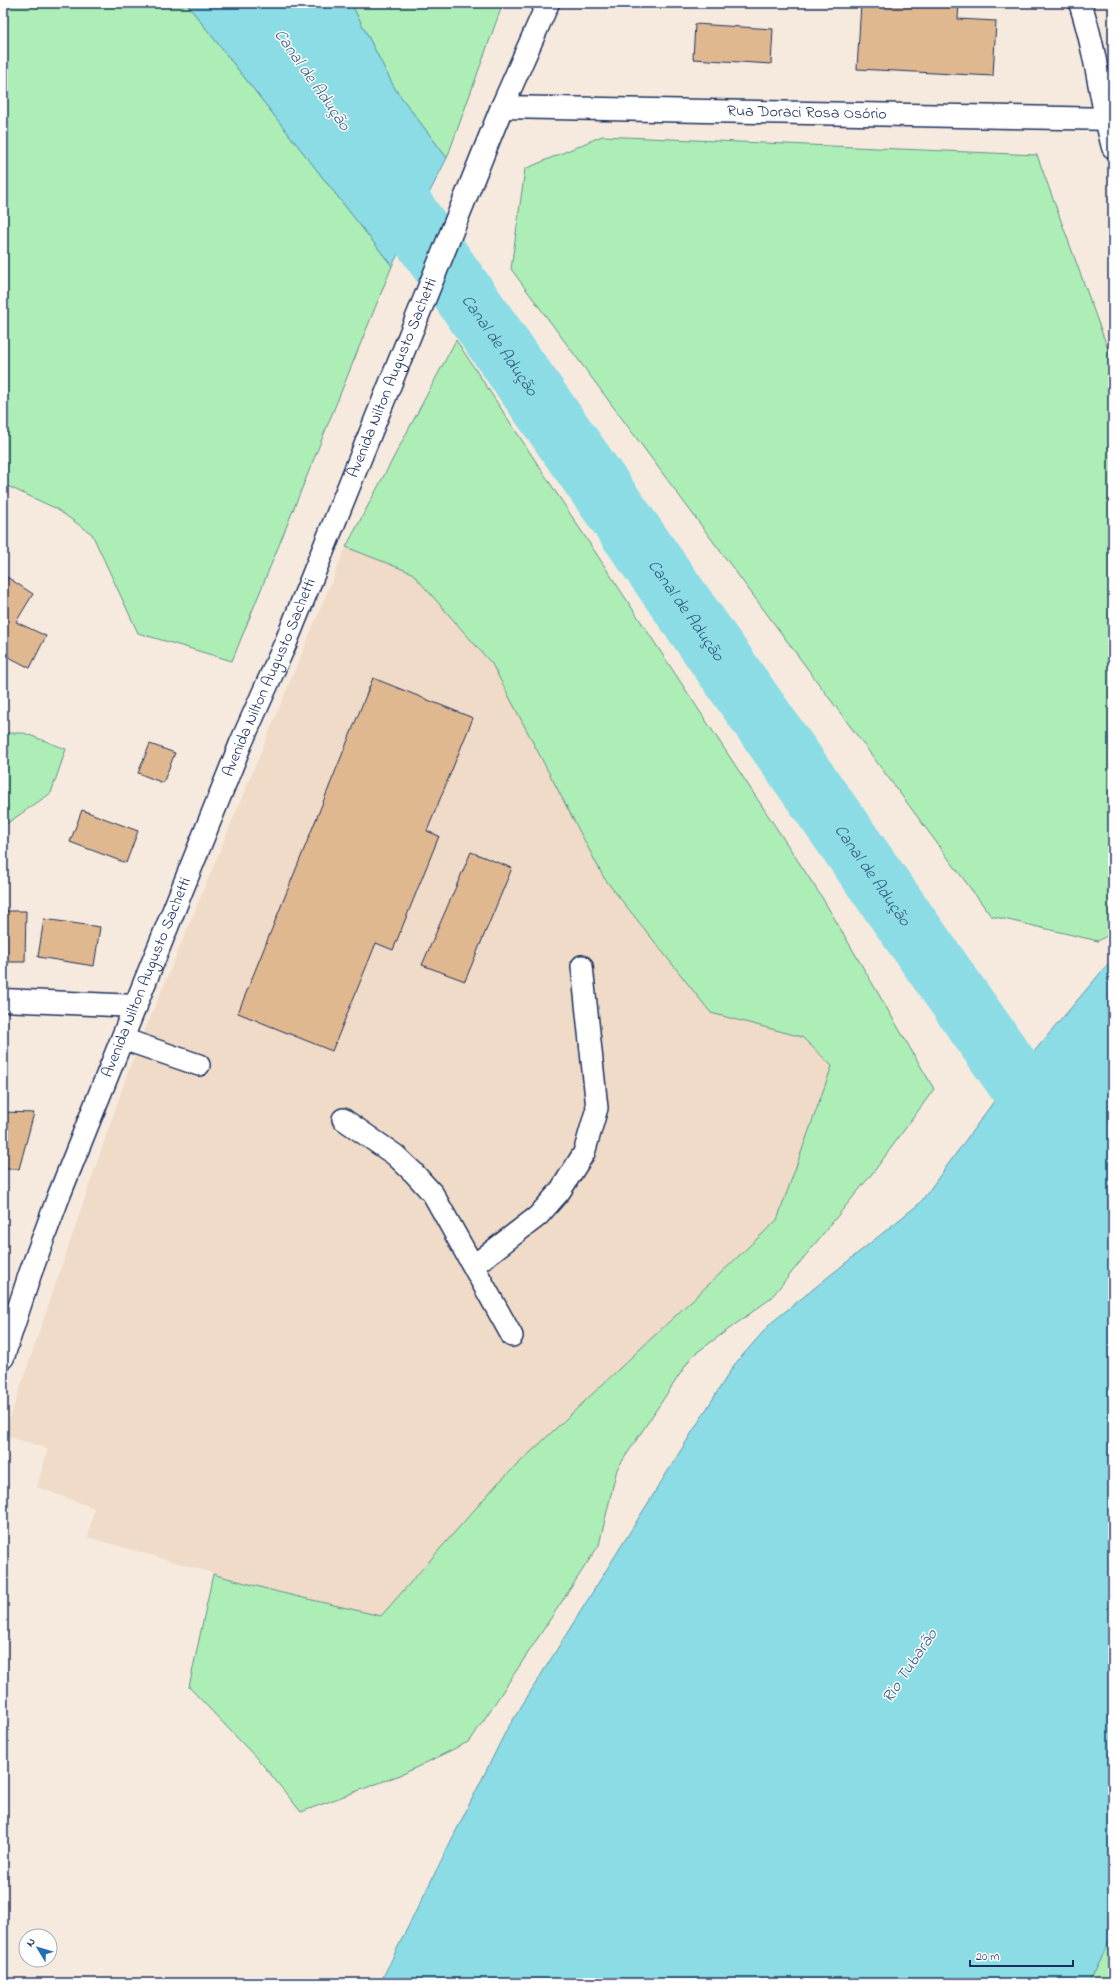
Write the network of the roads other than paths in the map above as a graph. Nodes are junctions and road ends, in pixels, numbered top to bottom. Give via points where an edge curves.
1 (548, 3) edge
2 (1080, 3) edge
3 (502, 107) junction
4 (1109, 119) edge
5 (1113, 146) edge
6 (582, 966) dead end
7 (3, 1000) edge
8 (136, 1006) junction
9 (123, 1039) junction
10 (199, 1065) dead end
11 (343, 1119) dead end
12 (473, 1266) junction
13 (512, 1336) dead end
14 (4, 1351) edge

1 - 3 main road, Avenida Nilton Augusto Sachetti
2 - 4 main road
3 - 4 main road, Rua Doraci Rosa Osório
3 - 8 main road, Avenida Nilton Augusto Sachetti
4 - 5 main road
6 - 12 lane via 597,1108 584,1153 560,1191 538,1216
7 - 8 main road
8 - 9 main road, Avenida Nilton Augusto Sachetti
9 - 10 lane
9 - 14 main road, Avenida Nilton Augusto Sachetti via 45,1233
11 - 12 lane via 395,1155 433,1194
12 - 13 lane

